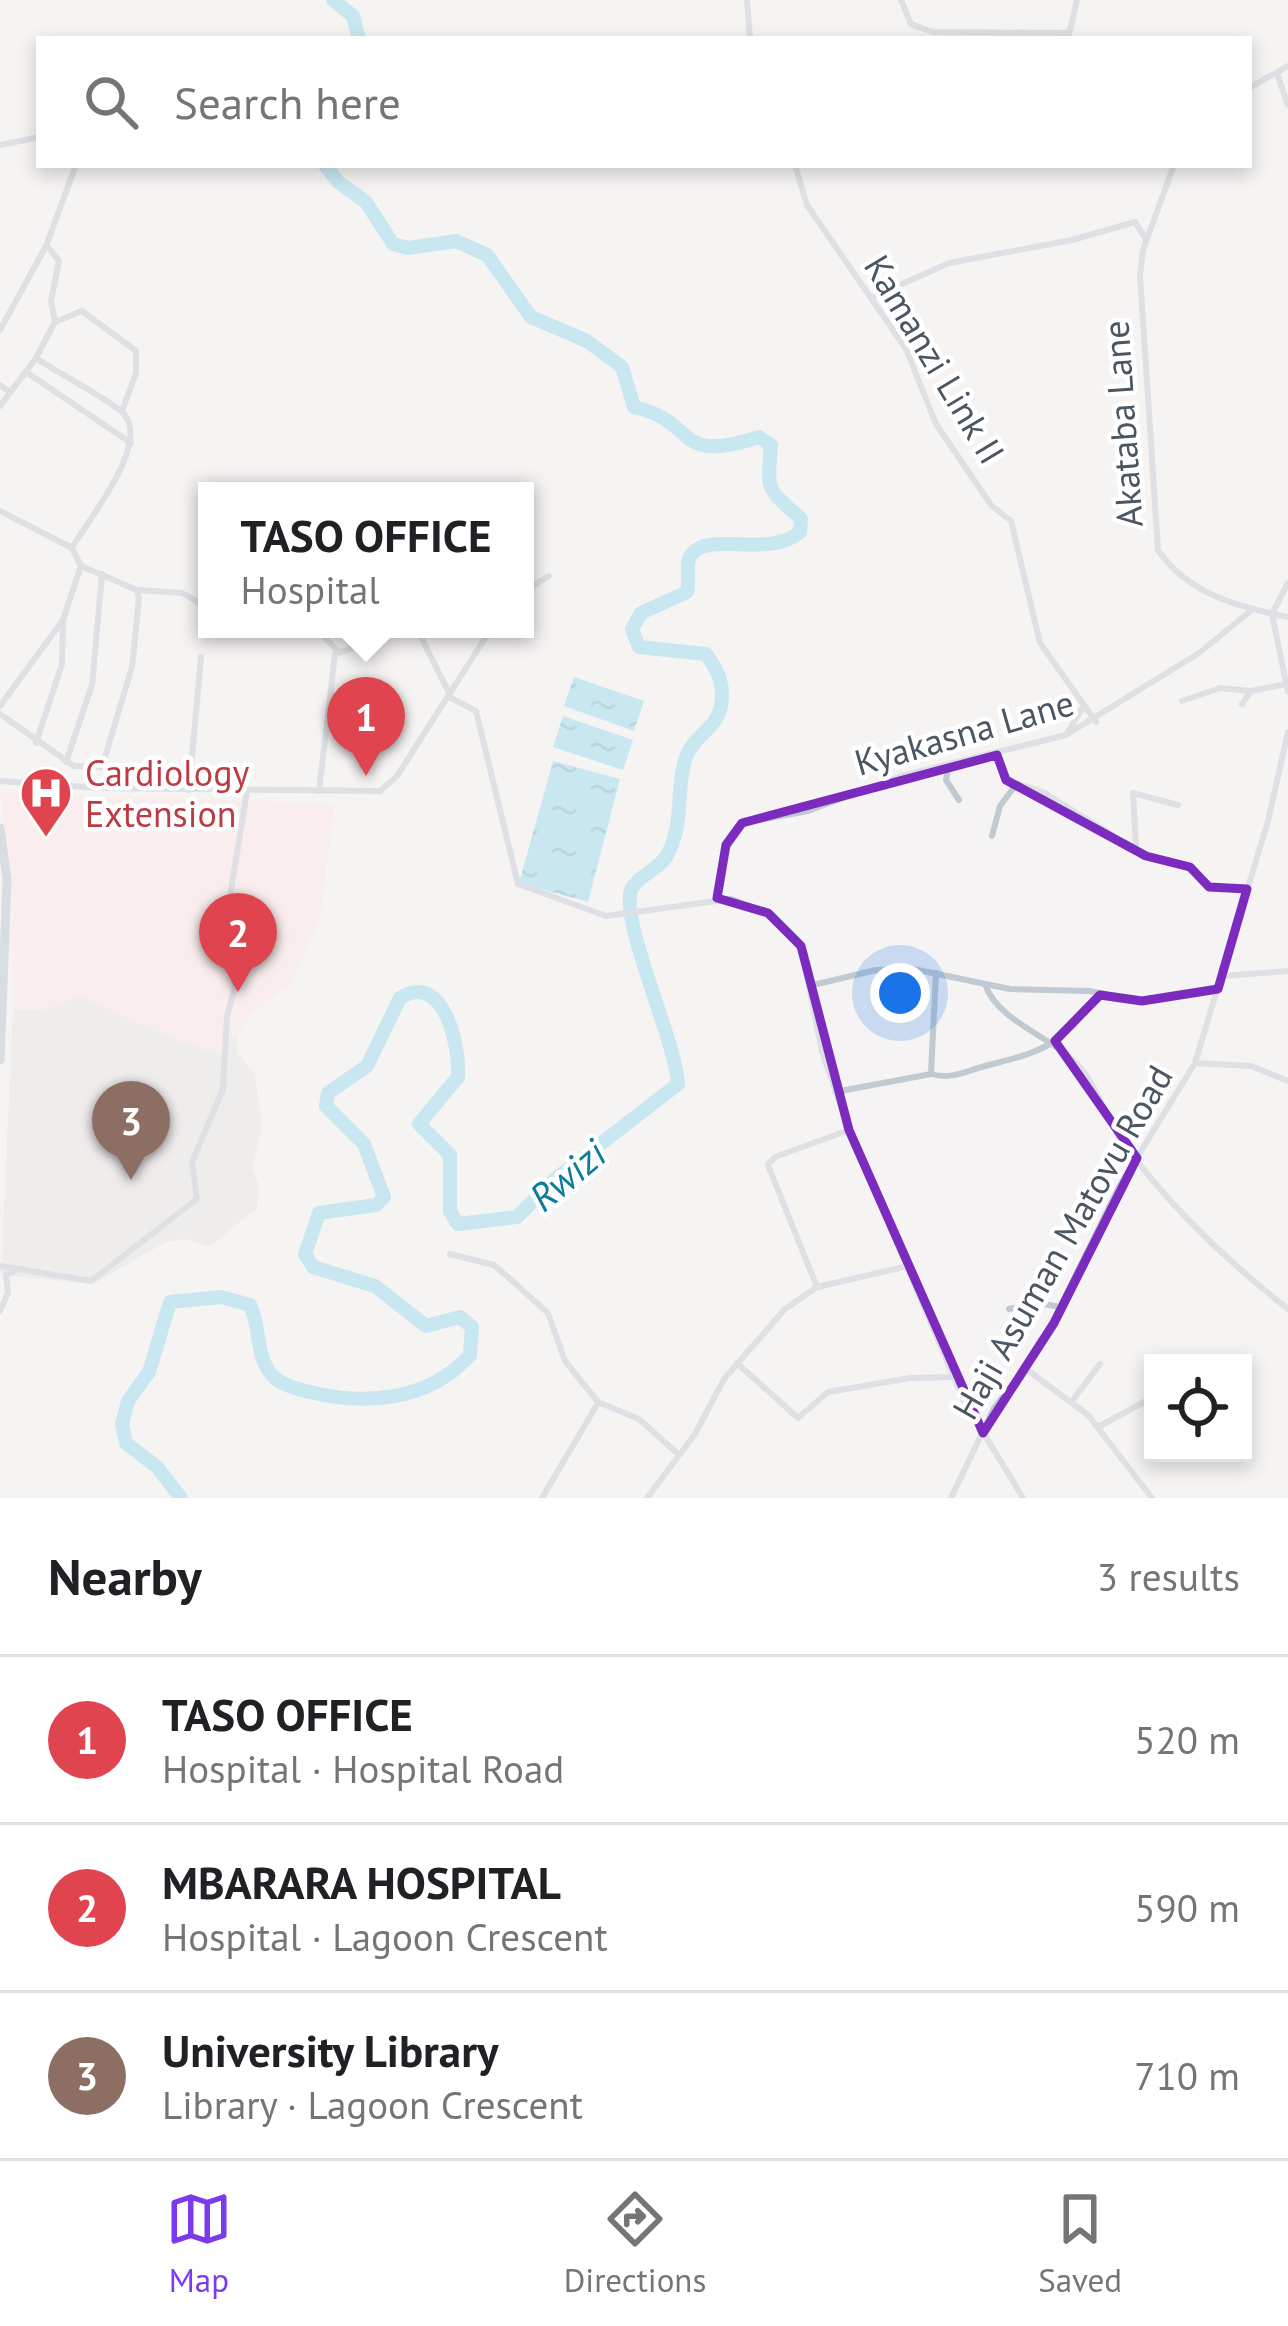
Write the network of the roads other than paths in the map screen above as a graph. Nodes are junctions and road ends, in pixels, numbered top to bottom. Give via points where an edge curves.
1 (747, 0) edge
2 (901, 0) edge
3 (1077, 0) edge
4 (750, 36) edge
5 (1069, 36) edge
6 (1288, 65) edge
7 (1276, 73) junction
8 (1252, 86) edge
9 (1288, 105) edge
10 (36, 138) edge
11 (0, 145) edge
12 (75, 168) edge
13 (796, 168) edge
14 (1173, 168) edge
15 (1146, 239) junction
16 (46, 246) junction
17 (873, 297) junction
18 (55, 322) junction
19 (0, 330) edge
20 (36, 358) junction
21 (26, 372) junction
22 (0, 385) edge
23 (10, 392) junction
24 (0, 406) edge
25 (122, 411) junction
26 (131, 443) junction
27 (0, 512) edge
28 (72, 548) junction
29 (81, 566) junction
30 (102, 574) junction
31 (549, 576) dead end
32 (1288, 583) edge
33 (534, 585) edge
34 (137, 590) junction
35 (198, 603) edge
36 (1253, 609) junction
37 (1272, 614) junction
38 (1288, 617) edge
39 (63, 620) junction
40 (330, 638) edge
41 (360, 638) edge
42 (421, 638) edge
43 (485, 638) edge
44 (338, 651) junction
45 (200, 657) dead end
46 (1287, 688) edge
47 (1252, 691) junction
48 (449, 696) junction
49 (1182, 701) dead end
50 (1242, 704) dead end
51 (1083, 707) junction
52 (0, 710) edge
53 (1096, 722) junction
54 (1288, 732) edge
55 (1066, 735) junction
56 (36, 743) junction
57 (997, 755) junction
58 (66, 762) junction
59 (949, 765) junction
60 (0, 781) edge
61 (1017, 783) junction
62 (189, 790) junction
63 (247, 791) junction
64 (319, 791) junction
65 (959, 800) dead end
66 (1178, 806) dead end
67 (0, 828) edge
68 (992, 836) dead end
69 (1136, 848) junction
70 (1247, 889) junction
71 (717, 898) junction
72 (1288, 971) edge
73 (936, 973) junction
74 (1222, 976) junction
75 (985, 984) junction
76 (813, 985) junction
77 (1218, 989) junction
78 (1100, 994) junction
79 (1055, 1045) junction
80 (0, 1060) edge
81 (1195, 1063) junction
82 (931, 1075) junction
83 (1288, 1081) edge
84 (835, 1092) junction
85 (849, 1130) junction
86 (1137, 1158) junction
87 (450, 1254) dead end
88 (0, 1266) edge
89 (909, 1266) junction
90 (17, 1270) junction
91 (817, 1287) junction
92 (1060, 1307) junction
93 (1010, 1309) dead end
94 (1288, 1309) edge
95 (0, 1311) edge
96 (737, 1363) junction
97 (1100, 1364) dead end
98 (1025, 1369) junction
99 (952, 1377) junction
100 (1072, 1401) junction
101 (598, 1402) junction
102 (1144, 1402) edge
103 (1098, 1427) junction
104 (983, 1433) junction
105 (677, 1453) junction
106 (542, 1498) edge
107 (647, 1498) edge
108 (951, 1498) edge
109 (1023, 1498) edge
110 (1153, 1498) edge

1 - 4 street
2 - 5 street via 911,24 932,32
3 - 5 street
6 - 7 street
7 - 8 street
7 - 9 street
10 - 11 street
12 - 16 street
13 - 17 street, Kamanzi Link II via 807,205
14 - 15 street, Akataba Lane
15 - 17 street via 1136,221 949,263
15 - 36 street, Akataba Lane via 1140,275 1158,550 1188,582
16 - 18 street via 59,261
16 - 19 street
17 - 51 street, Kamanzi Link II via 906,350 936,424 991,505 1011,520 1040,644
18 - 20 street
18 - 25 street via 82,311 136,351
20 - 21 street
20 - 25 street
21 - 23 street
21 - 26 street
22 - 23 street
23 - 24 street
25 - 26 street
26 - 28 street
27 - 28 street
28 - 29 street
29 - 30 street
29 - 39 street
30 - 34 street
30 - 58 street via 92,686
31 - 33 street
32 - 37 street
34 - 35 street via 182,593
34 - 58 street via 132,667 106,759 102,767
36 - 37 street, Akataba Lane
36 - 53 street, Kyakasna Lane
37 - 38 street, Akataba Lane
37 - 46 street
39 - 52 street
39 - 56 street via 62,664
40 - 44 street
41 - 44 street via 359,646
42 - 48 street
43 - 48 street
44 - 64 street
45 - 62 street
46 - 47 street
47 - 49 street via 1220,688
47 - 50 street
48 - 64 street via 391,784 366,794
48 - 71 street via 476,711 514,880 578,910 618,915
51 - 53 street, Kamanzi Link II
51 - 55 street
52 - 56 street
53 - 55 street, Kyakasna Lane
54 - 70 street, Haji Asuman Matovu Road
55 - 57 street, Kyakasna Lane
56 - 58 street
57 - 59 street, Kyakasna Lane
57 - 61 street via 1006,780
59 - 65 street via 946,780
59 - 71 street, Kyakasna Lane via 808,811 742,823 725,845
60 - 62 street
61 - 68 street
61 - 69 street
62 - 63 street
63 - 64 street
63 - 90 street via 221,952 236,978 224,1083 192,1162 197,1199 91,1281
66 - 69 street via 1133,793
67 - 80 main road via 8,880
69 - 70 street via 1190,867 1208,887
70 - 74 street, Haji Asuman Matovu Road
71 - 76 street via 751,905 781,924 801,946
72 - 74 street
73 - 75 street
73 - 76 street via 875,970
73 - 82 street
74 - 77 street, Haji Asuman Matovu Road
75 - 78 street
75 - 79 street via 1004,1010
76 - 84 street
77 - 78 street via 1142,1001
77 - 81 street, Haji Asuman Matovu Road
78 - 79 street
79 - 82 street via 954,1077
79 - 86 street via 1082,1069
81 - 83 street via 1251,1066
81 - 86 street, Haji Asuman Matovu Road
82 - 84 street
84 - 85 street
85 - 89 street
85 - 91 street via 768,1165
86 - 92 street, Haji Asuman Matovu Road
86 - 94 street via 1208,1242
87 - 101 street via 494,1265 548,1313 565,1361
88 - 90 street
89 - 91 street
89 - 99 street
90 - 95 street via 6,1275
91 - 96 street via 785,1309
92 - 93 street
92 - 98 street, Haji Asuman Matovu Road
96 - 99 street via 798,1418 828,1392
96 - 105 street
97 - 100 street
98 - 100 street
98 - 104 street, Haji Asuman Matovu Road
99 - 104 street
100 - 103 street
101 - 105 street via 639,1419
101 - 106 street
102 - 103 street
103 - 110 street
104 - 108 street, Haji Asuman Matovu Road
104 - 109 street
105 - 107 street

